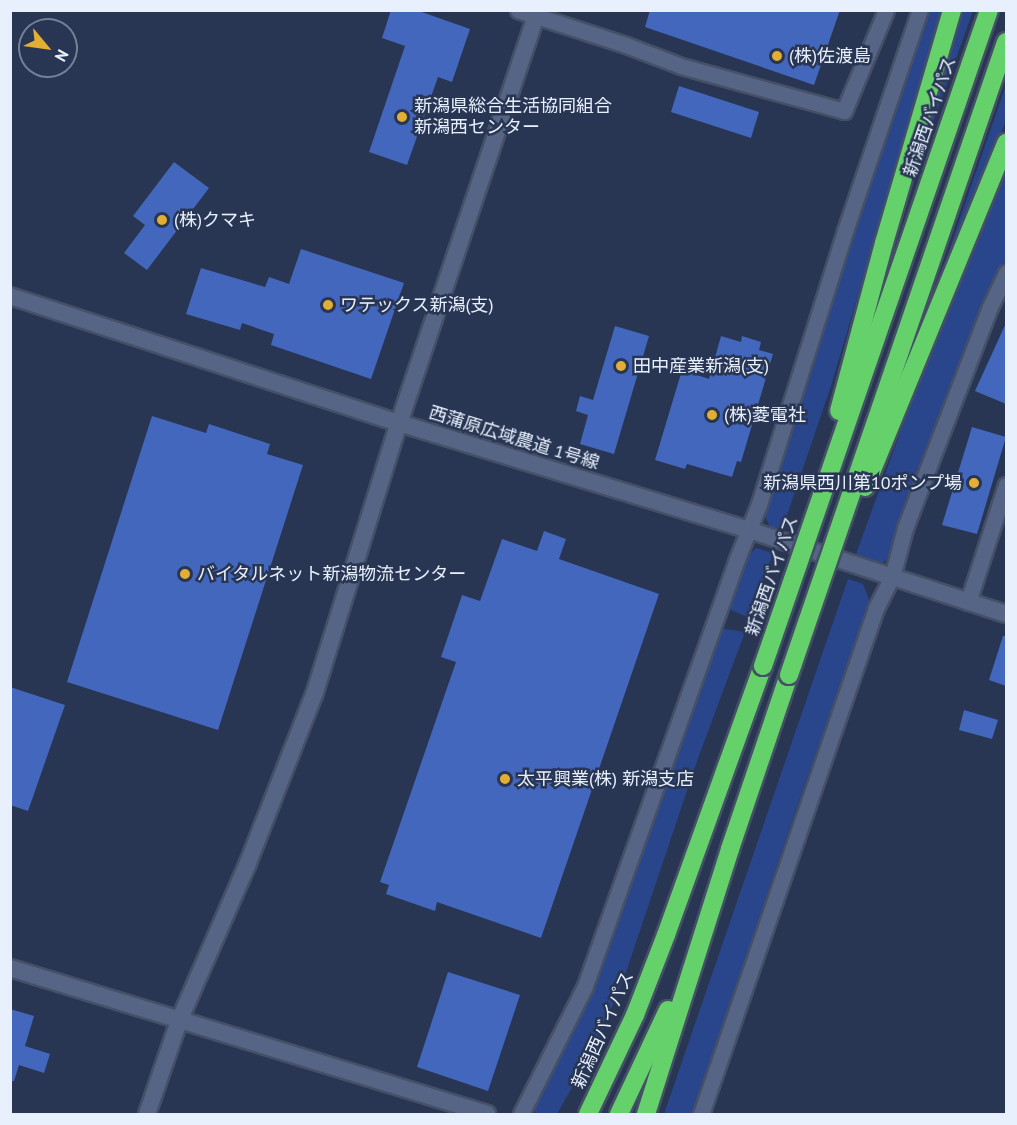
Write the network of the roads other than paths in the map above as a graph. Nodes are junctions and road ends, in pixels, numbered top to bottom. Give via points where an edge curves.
1 (518, 10) edge
2 (886, 10) edge
3 (920, 10) edge
4 (952, 10) edge
5 (989, 10) edge
6 (537, 14) edge
7 (1006, 42) edge
8 (1006, 143) edge
9 (1006, 273) edge
10 (10, 296) edge
11 (399, 423) junction
12 (1006, 485) edge
13 (749, 530) junction
14 (799, 561) junction
15 (892, 577) junction
16 (968, 602) junction
17 (1006, 614) edge
18 (789, 675) junction
19 (730, 849) junction
20 (10, 968) edge
21 (178, 1021) junction
22 (609, 1071) junction
23 (147, 1114) edge
24 (487, 1114) edge
25 (521, 1114) edge
26 (579, 1114) edge
27 (588, 1114) edge
28 (619, 1114) edge
29 (646, 1114) edge
30 (701, 1114) edge

1 - 6 street
2 - 6 street via 844,111 681,66
3 - 13 street
4 - 14 highway, bridge via 884,243
5 - 14 highway, 新潟西バイパス, bridge
6 - 11 street
7 - 18 highway, bridge
8 - 18 highway, bridge
9 - 15 street via 905,528
10 - 11 street, 西蒲原広域農道 1号線
11 - 13 street, 西蒲原広域農道 1号線
11 - 21 street via 315,692 248,863
12 - 16 street
13 - 15 street, 西蒲原広域農道 1号線
13 - 25 street via 585,986
14 - 22 highway, 新潟西バイパス, bridge via 666,935
15 - 16 street, 西蒲原広域農道 1号線
15 - 30 street via 876,608
16 - 17 street, 西蒲原広域農道 1号線
18 - 19 highway
19 - 28 highway via 676,992
19 - 29 highway
20 - 21 street
21 - 23 street
21 - 24 street
22 - 26 highway
22 - 27 highway, 新潟西バイパス

